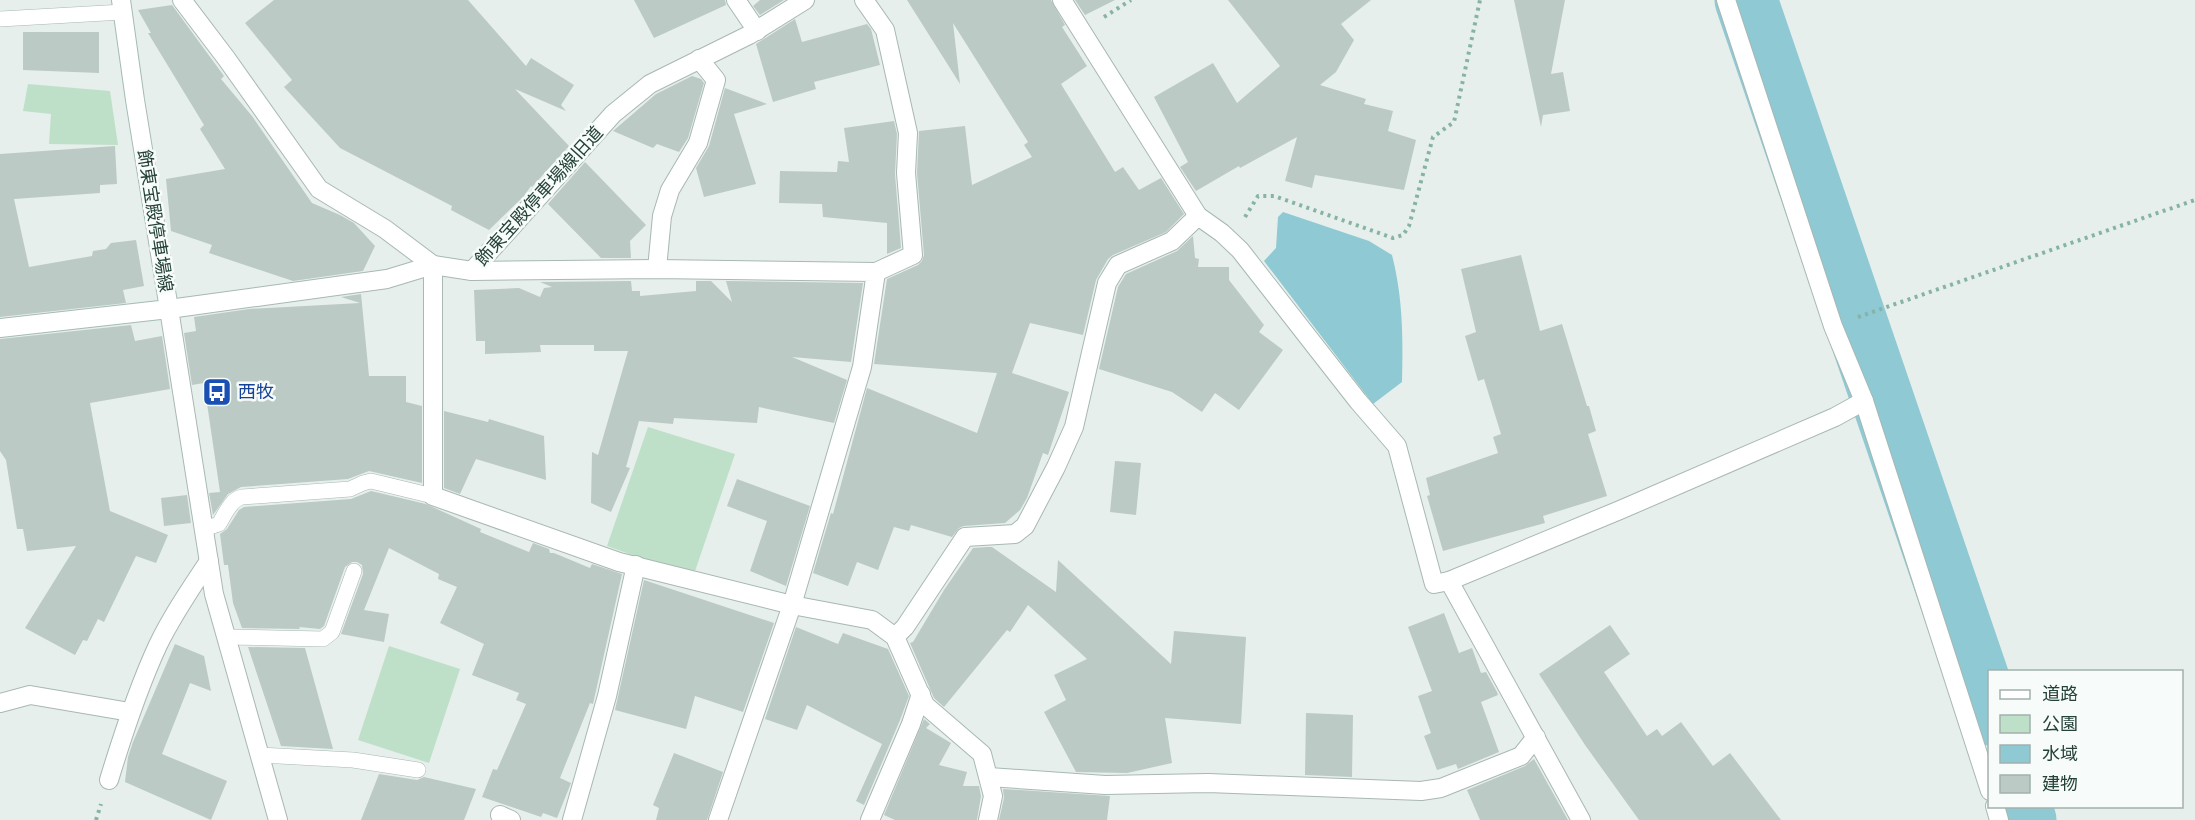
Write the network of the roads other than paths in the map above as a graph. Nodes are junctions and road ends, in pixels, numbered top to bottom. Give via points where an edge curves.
1 (182, 0) edge
2 (736, 0) edge
3 (805, 0) edge
4 (864, 0) edge
5 (1062, 0) edge
6 (1726, 0) edge
7 (122, 6) edge
8 (0, 19) edge
9 (757, 31) junction
10 (699, 59) junction
11 (1198, 216) junction
12 (433, 266) junction
13 (657, 269) junction
14 (472, 271) junction
15 (876, 272) junction
16 (169, 309) junction
17 (0, 328) edge
18 (1864, 402) junction
19 (434, 496) junction
20 (204, 529) junction
21 (209, 561) junction
22 (636, 566) junction
23 (354, 571) dead end
24 (1449, 580) junction
25 (792, 605) junction
26 (226, 637) junction
27 (895, 637) junction
28 (921, 694) junction
29 (0, 703) edge
30 (130, 712) junction
31 (1536, 737) junction
32 (260, 755) junction
33 (418, 770) dead end
34 (989, 777) junction
35 (109, 780) dead end
36 (1988, 788) edge
37 (278, 820) edge
38 (572, 820) edge
39 (718, 820) edge
40 (870, 820) edge
41 (988, 820) edge
42 (1581, 820) edge

1 - 12 street via 319,189 385,229
2 - 9 street
3 - 9 street, 飾東宝殿停車場線旧道
4 - 15 street via 885,30 908,133 906,173 913,255
5 - 11 street
6 - 18 street
7 - 8 lane
7 - 16 street, 飾東宝殿停車場線
9 - 10 street, 飾東宝殿停車場線旧道
10 - 13 street via 716,80 698,143 667,199
10 - 14 street, 飾東宝殿停車場線旧道 via 650,84 614,114
11 - 24 street via 1240,250 1397,446 1434,584
11 - 27 street via 1172,241 1118,266 1107,283 1074,427 1025,526 1015,534 965,537
12 - 14 street, 飾東宝殿停車場線旧道
12 - 16 street, 飾東宝殿停車場線旧道 via 387,279
12 - 19 street
13 - 14 street
13 - 15 street
15 - 25 street via 862,367
16 - 17 street, 飾東宝殿停車場線
16 - 20 street
18 - 24 street
18 - 36 street
19 - 20 lane via 371,482 350,489 242,497 232,502 219,524
19 - 22 street
20 - 21 street
21 - 26 street
21 - 30 street via 159,645
22 - 25 street
22 - 38 street via 607,696
23 - 26 lane via 332,632 323,639
24 - 31 street
25 - 27 street via 872,620
25 - 39 street
26 - 32 street
27 - 28 street
28 - 34 street via 925,705 982,754
28 - 40 street
29 - 30 street via 30,695
30 - 35 street
31 - 34 street via 1521,756 1441,788 1421,791 1208,783 1105,785
31 - 42 street
32 - 33 lane via 353,760
32 - 37 street
34 - 41 street via 993,796

